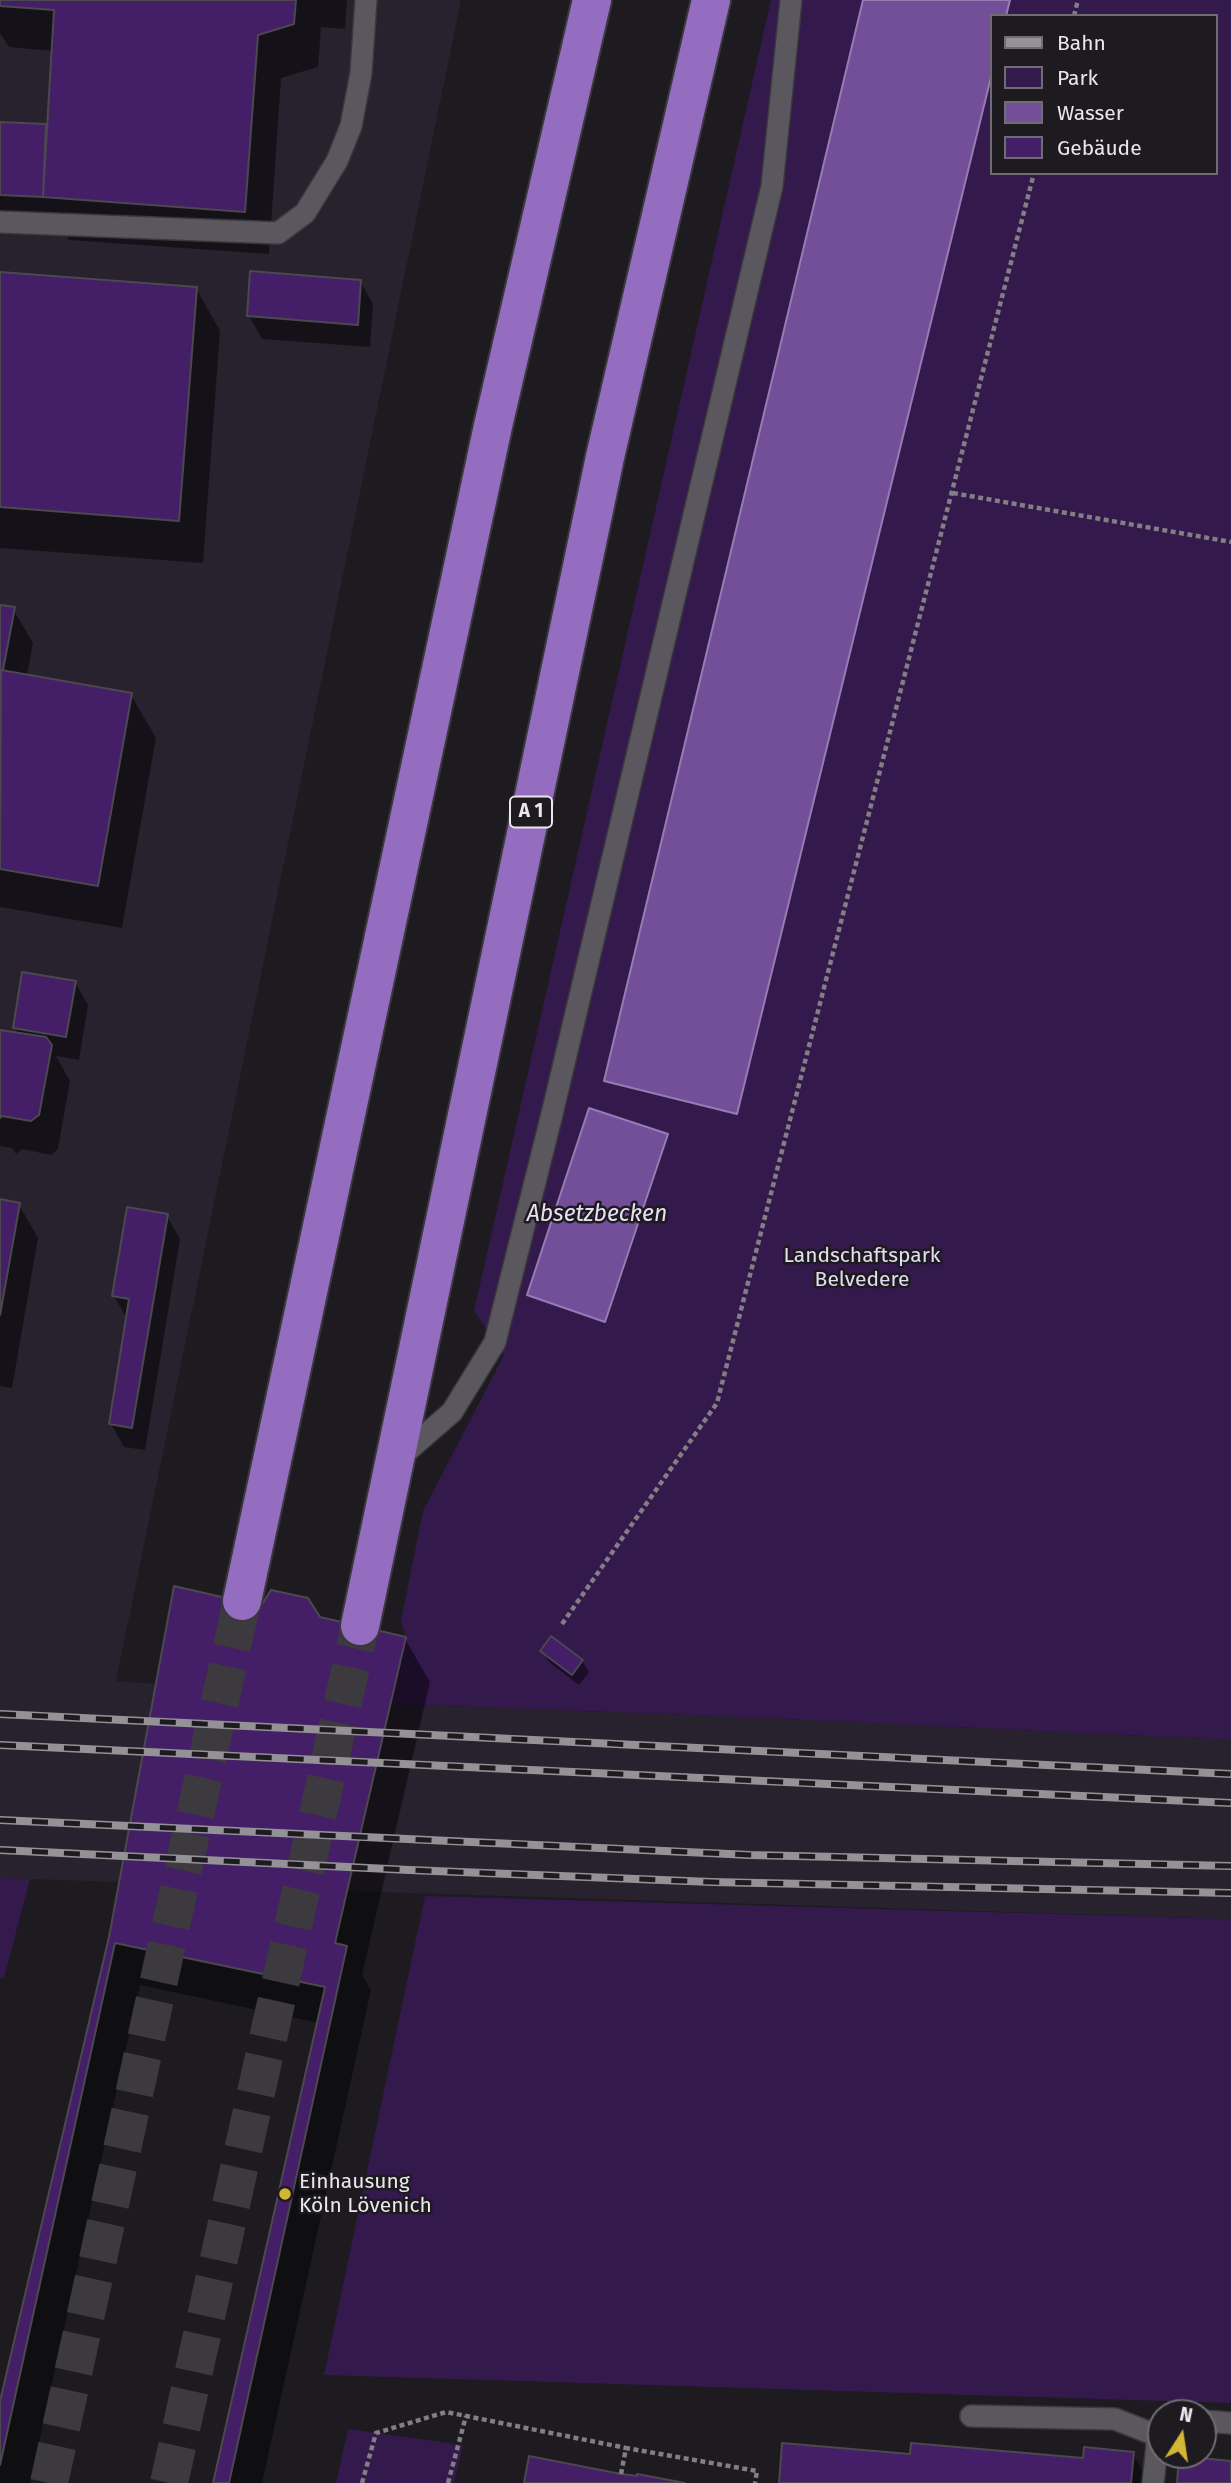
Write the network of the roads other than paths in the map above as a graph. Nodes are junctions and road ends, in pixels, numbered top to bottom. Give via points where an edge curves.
1 (366, 0) edge
2 (592, 0) edge
3 (710, 0) edge
4 (791, 0) edge
5 (0, 222) edge
6 (394, 1463) junction
7 (242, 1601) tunnel mouth
8 (360, 1626) tunnel mouth
9 (971, 2416) dead end
10 (1147, 2431) edge

1 - 5 lane via 361,73 351,126 337,161 305,213 278,233
2 - 7 highway via 493,426
3 - 6 highway, A 1 via 605,457
4 - 6 lane via 772,186 495,1342 452,1412
6 - 8 highway, A 1
9 - 10 lane via 1115,2419

